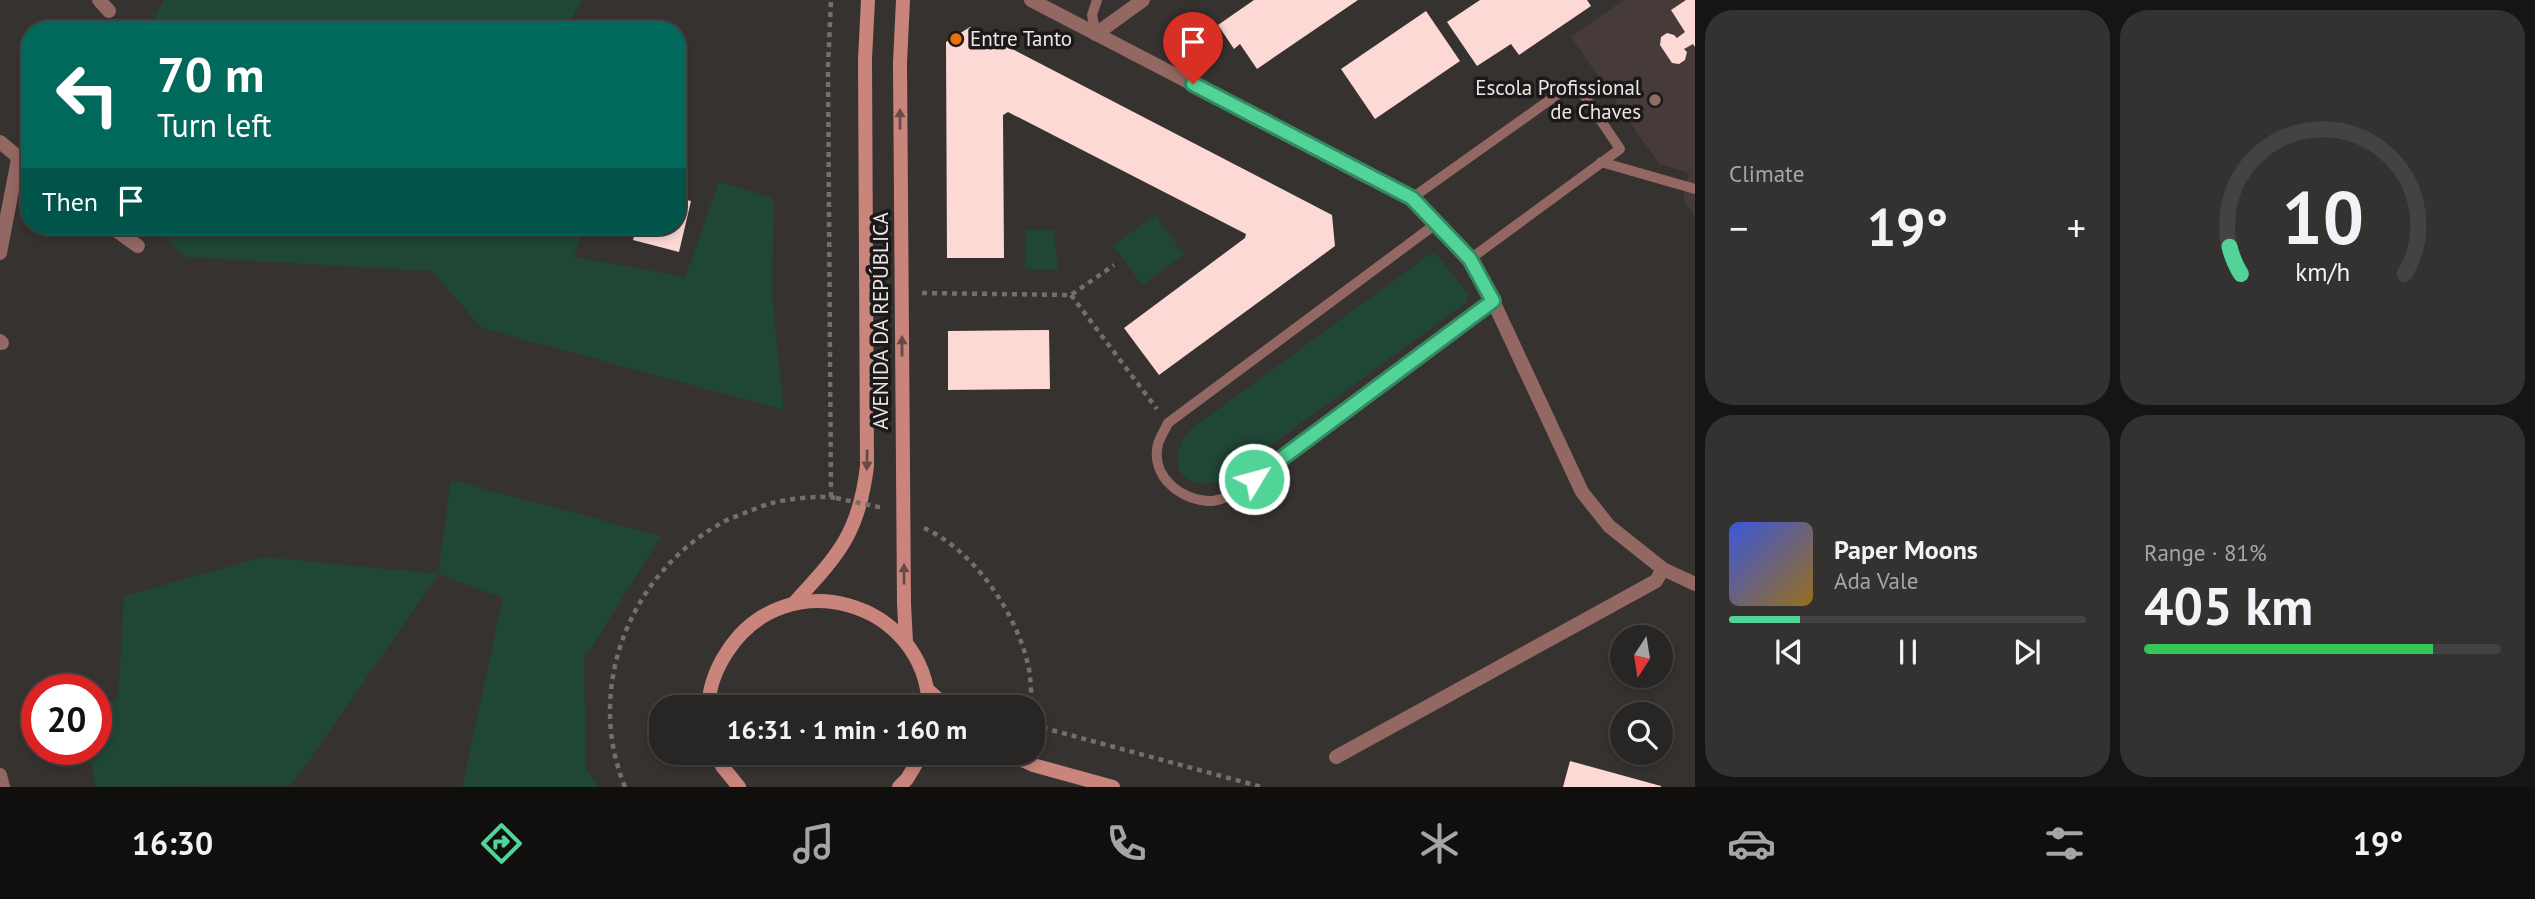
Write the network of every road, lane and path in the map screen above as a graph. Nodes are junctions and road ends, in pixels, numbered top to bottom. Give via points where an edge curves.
1 (831, 0) edge
2 (868, 0) edge
3 (1031, 0) edge
4 (1097, 0) edge
5 (1143, 0) edge
6 (906, 2) edge
7 (1096, 34) junction
8 (0, 142) edge
9 (21, 160) edge
10 (1601, 163) junction
11 (21, 174) edge
12 (1695, 189) edge
13 (1412, 198) junction
14 (1437, 223) junction
15 (123, 235) edge
16 (138, 246) dead end
17 (0, 253) edge
18 (1470, 259) junction
19 (1114, 265) dead end
20 (902, 293) junction
21 (1071, 295) junction
22 (1493, 301) junction
23 (1168, 423) junction
24 (833, 498) junction
25 (903, 518) junction
26 (1663, 569) junction
27 (1695, 584) edge
28 (793, 603) junction
29 (906, 642) junction
30 (929, 691) junction
31 (710, 695) edge
32 (929, 695) edge
33 (934, 695) edge
34 (1031, 695) edge
35 (1045, 729) edge
36 (1336, 757) dead end
37 (722, 765) edge
38 (915, 765) edge
39 (1034, 765) edge
40 (0, 775) edge
41 (3, 787) edge
42 (625, 787) edge
43 (740, 787) edge
44 (899, 787) edge
45 (1113, 787) edge
46 (1262, 787) edge

1 - 24 path
2 -> 28 street, AVENIDA DA REPÚBLICA via 864,492 854,527 834,559
3 - 7 street
4 - 7 lane via 1093,15
5 - 7 street
20 -> 6 street, AVENIDA DA REPÚBLICA via 900,63
7 - 13 street
8 - 9 street
10 - 12 lane
10 - 13 lane via 1620,149 1575,82
10 - 18 lane
11 - 17 street
13 - 14 street
14 - 18 street
14 - 23 lane
15 - 16 street
18 - 22 street
19 - 21 path
20 - 21 path
25 -> 20 street, AVENIDA DA REPÚBLICA
21 - 23 path
22 - 23 lane via 1233,495 1213,501 1191,498 1168,485 1157,463 1158,444
22 - 26 street via 1581,492 1609,526
24 - 25 path, bridge via 883,508
24 - 42 path via 773,502 718,524 673,559 638,603 616,655 609,711 616,765
29 -> 25 street, AVENIDA DA REPÚBLICA
25 - 34 path via 935,533 978,569 1010,615 1029,669
26 - 27 street
26 - 36 street via 1656,581
28 - 29 street via 825,600 856,606 883,620
28 - 31 street via 762,616 736,638 717,666
29 - 30 street
30 - 32 street
30 - 33 street
35 - 46 path
37 - 43 street
38 - 44 street
39 - 45 street
40 - 41 street

